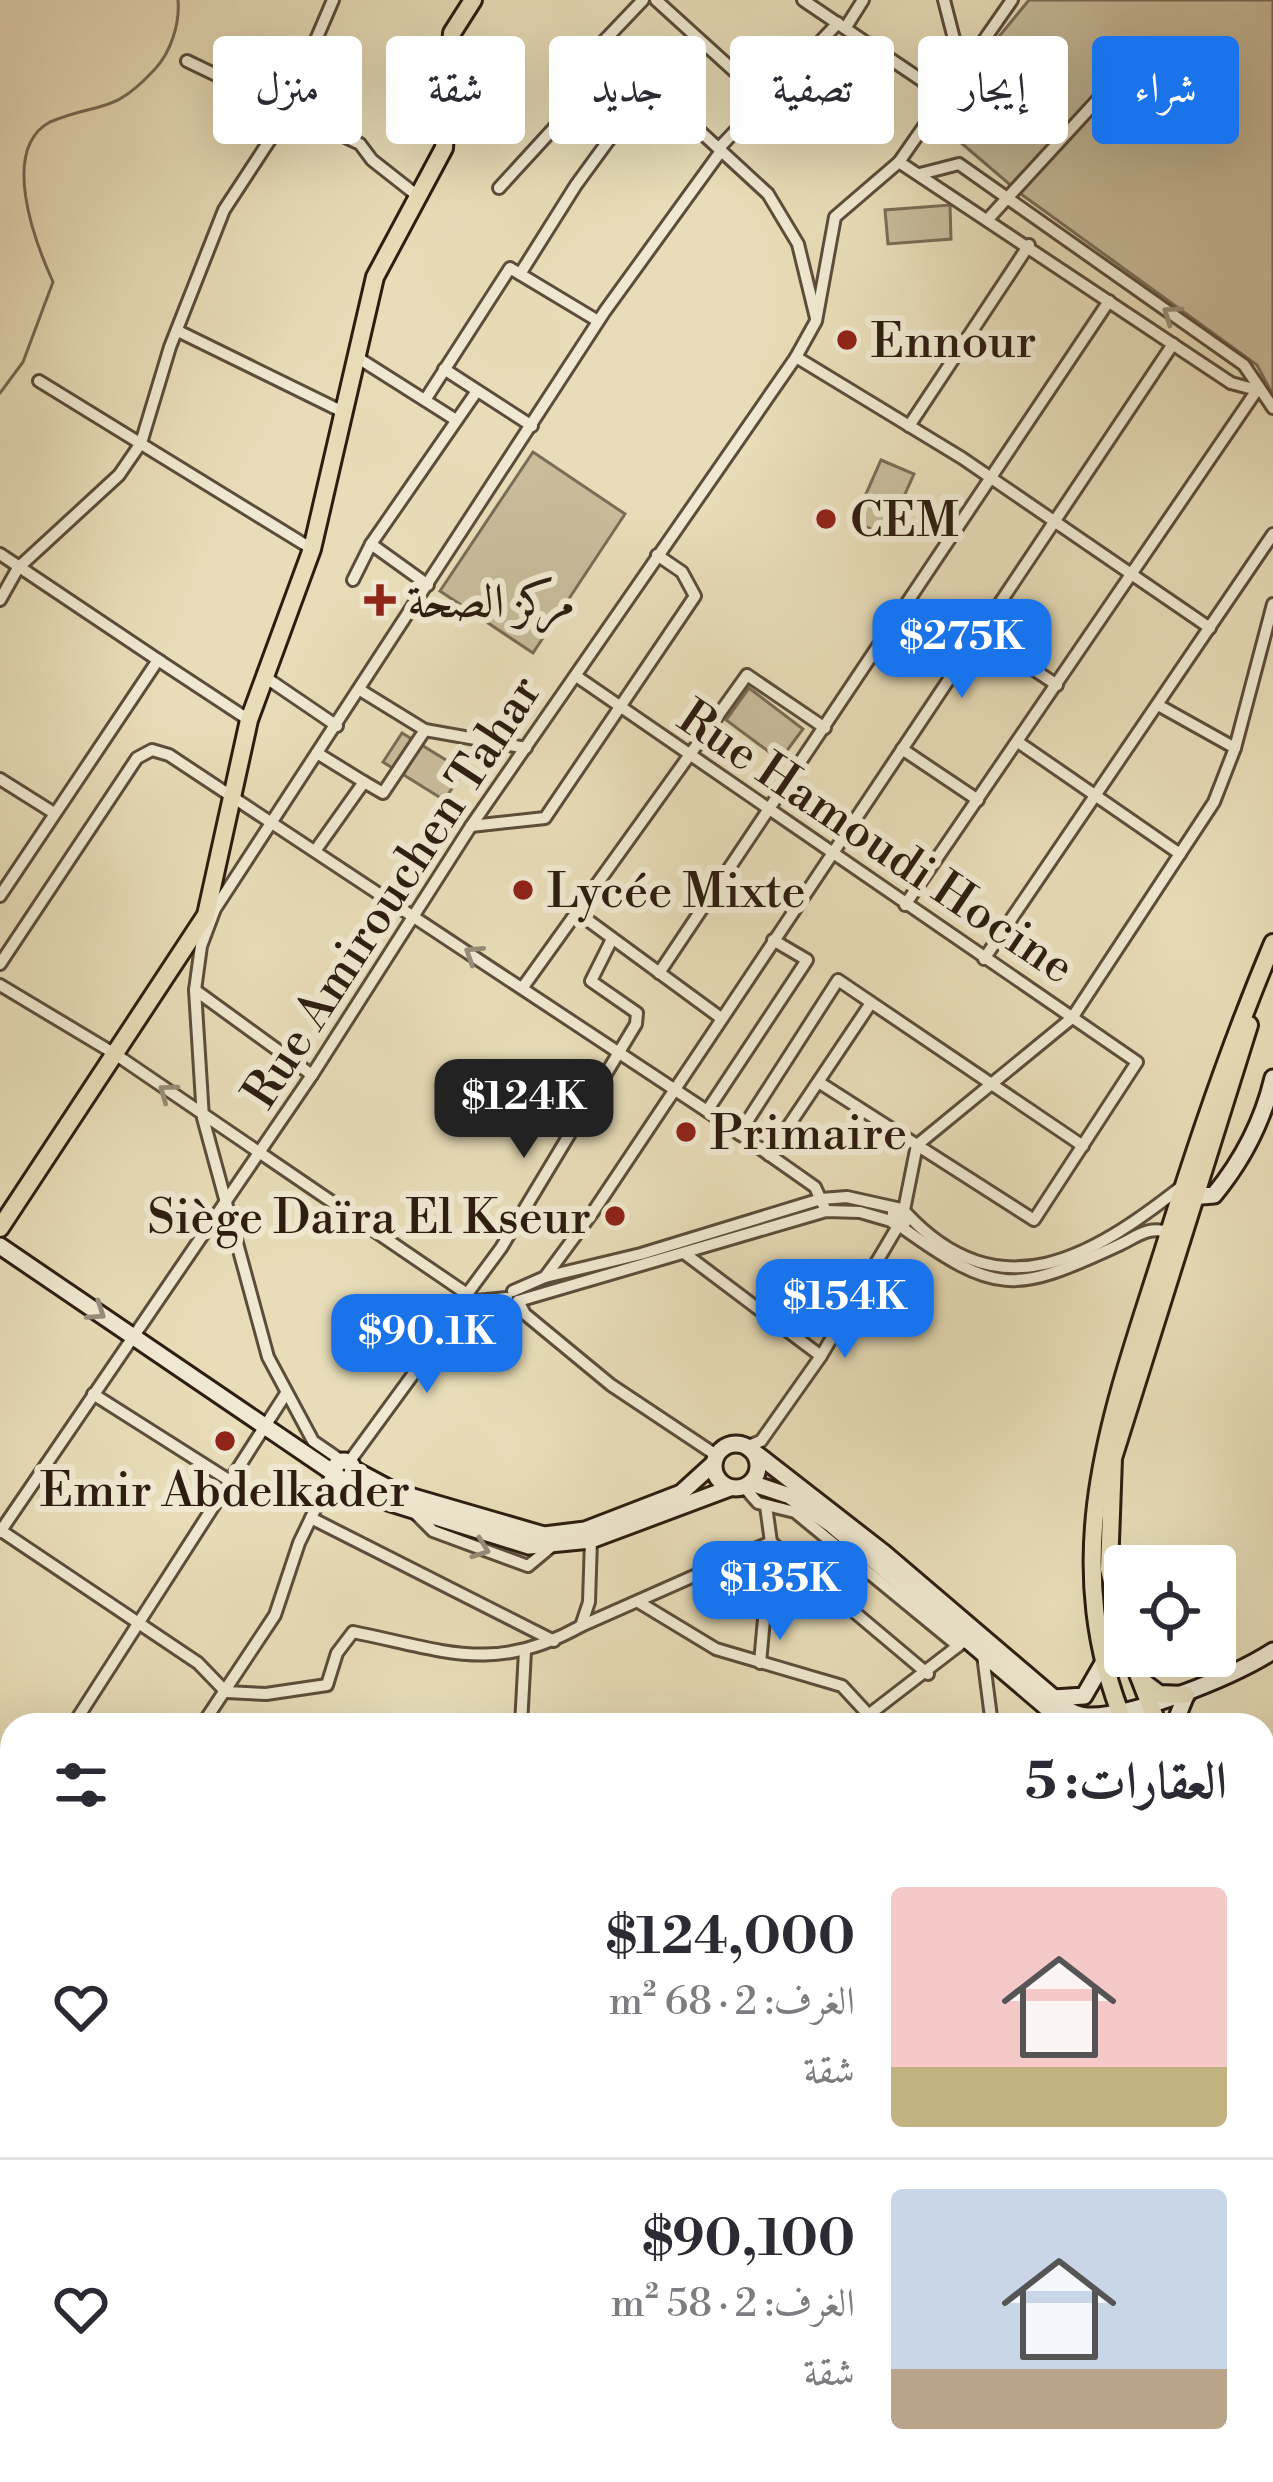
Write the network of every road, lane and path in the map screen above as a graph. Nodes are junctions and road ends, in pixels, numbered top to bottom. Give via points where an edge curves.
1 (333, 0) edge
2 (473, 0) edge
3 (643, 0) edge
4 (656, 0) edge
5 (803, 0) edge
6 (862, 0) edge
7 (944, 0) edge
8 (1012, 0) edge
9 (842, 25) junction
10 (318, 36) edge
11 (609, 36) edge
12 (830, 36) edge
13 (953, 36) edge
14 (986, 36) edge
15 (188, 61) dead end
16 (730, 67) edge
17 (213, 73) edge
18 (918, 77) edge
19 (1092, 106) edge
20 (918, 131) edge
21 (549, 133) edge
22 (706, 136) edge
23 (730, 137) edge
24 (265, 144) edge
25 (360, 144) edge
26 (606, 144) edge
27 (720, 149) junction
28 (898, 162) junction
29 (920, 174) junction
30 (499, 188) dead end
31 (419, 197) junction
32 (1010, 202) junction
33 (989, 218) junction
34 (1029, 245) junction
35 (520, 274) junction
36 (1108, 301) junction
37 (598, 321) junction
38 (817, 321) junction
39 (178, 331) junction
40 (1213, 343) junction
41 (1173, 344) junction
42 (355, 356) junction
43 (796, 357) junction
44 (1205, 366) junction
45 (444, 369) junction
46 (39, 381) dead end
47 (1257, 389) junction
48 (477, 391) junction
49 (424, 400) junction
50 (1273, 408) edge
51 (341, 411) junction
52 (456, 420) junction
53 (532, 426) junction
54 (910, 426) junction
55 (141, 443) junction
56 (988, 476) junction
57 (1056, 522) junction
58 (1273, 534) edge
59 (371, 544) junction
60 (312, 549) junction
61 (0, 554) edge
62 (657, 555) junction
63 (18, 568) junction
64 (1132, 574) junction
65 (353, 580) dead end
66 (428, 585) junction
67 (0, 600) edge
68 (1273, 604) edge
69 (1210, 628) junction
70 (980, 634) junction
71 (576, 676) junction
72 (266, 677) junction
73 (1057, 685) junction
74 (360, 690) junction
75 (1158, 705) junction
76 (621, 706) junction
77 (249, 720) junction
78 (337, 726) junction
79 (825, 728) junction
80 (425, 730) junction
81 (1018, 742) junction
82 (526, 748) junction
83 (1235, 748) junction
84 (902, 749) junction
85 (317, 753) junction
86 (691, 759) junction
87 (0, 779) edge
88 (364, 782) junction
89 (1099, 794) junction
90 (231, 798) junction
91 (978, 800) junction
92 (54, 813) junction
93 (769, 813) junction
94 (271, 825) junction
95 (471, 826) junction
96 (315, 851) junction
97 (830, 854) junction
98 (1180, 854) junction
99 (0, 896) edge
100 (905, 904) junction
101 (578, 913) junction
102 (416, 917) junction
103 (612, 938) junction
104 (773, 940) junction
105 (1273, 946) edge
106 (984, 959) junction
107 (0, 964) edge
108 (658, 973) junction
109 (0, 985) edge
110 (523, 987) junction
111 (195, 989) junction
112 (871, 1003) junction
113 (722, 1018) junction
114 (1072, 1018) junction
115 (620, 1052) junction
116 (115, 1054) junction
117 (312, 1075) junction
118 (1273, 1078) edge
119 (820, 1083) junction
120 (992, 1084) junction
121 (674, 1091) junction
122 (707, 1111) junction
123 (203, 1118) junction
124 (739, 1133) junction
125 (917, 1145) junction
126 (1083, 1146) junction
127 (259, 1155) junction
128 (769, 1155) junction
129 (1190, 1189) junction
130 (226, 1202) junction
131 (824, 1205) junction
132 (899, 1218) junction
133 (0, 1228) edge
134 (1169, 1232) junction
135 (0, 1246) edge
136 (685, 1252) junction
137 (545, 1277) junction
138 (513, 1297) junction
139 (466, 1298) junction
140 (132, 1336) junction
141 (821, 1356) junction
142 (93, 1394) junction
143 (285, 1395) junction
144 (264, 1423) junction
145 (748, 1447) junction
146 (715, 1459) junction
147 (341, 1469) junction
148 (227, 1479) junction
149 (742, 1486) junction
150 (766, 1506) junction
151 (311, 1518) junction
152 (0, 1531) edge
153 (591, 1540) junction
154 (770, 1542) junction
155 (1110, 1545) edge
156 (640, 1603) junction
157 (134, 1623) junction
158 (581, 1626) junction
159 (554, 1641) junction
160 (962, 1642) junction
161 (1104, 1642) edge
162 (525, 1651) junction
163 (1273, 1651) edge
164 (982, 1652) junction
165 (1104, 1661) edge
166 (760, 1663) junction
167 (928, 1673) junction
168 (1111, 1677) edge
169 (1138, 1677) edge
170 (1139, 1677) edge
171 (226, 1692) junction
172 (1051, 1695) junction
173 (1186, 1695) junction
174 (1149, 1701) junction
175 (80, 1713) edge
176 (211, 1713) edge
177 (522, 1713) edge
178 (871, 1713) joint
179 (990, 1713) edge
180 (1053, 1713) edge
181 (1078, 1713) edge
182 (1121, 1713) edge
183 (1129, 1713) edge
184 (1155, 1713) edge
185 (1170, 1713) edge

1 - 10 street
2 - 31 main road via 452,33 449,124
3 - 11 street
4 - 16 street
5 - 9 street
6 - 9 street
7 - 13 street
8 - 14 street
9 - 12 street
9 - 18 street
15 - 17 street
19 - 32 street
20 - 28 street
21 - 30 street
22 - 27 street
23 - 27 street
24 - 39 street via 224,210
25 - 31 street
26 - 35 street
27 - 37 street
27 - 38 street via 768,194 798,244
28 - 29 street
28 - 38 street via 835,217
29 - 32 street via 959,164
29 - 33 street
31 - 42 main road via 375,277
32 - 33 street
40 -> 32 street
33 - 34 street
34 - 36 street
34 - 54 street
35 - 37 street
35 - 45 street via 510,268
36 - 41 street
36 - 56 street
37 - 53 street
38 - 43 street, Rue Amirouchen Tahar
39 - 51 street
39 - 55 street
40 - 44 street
40 - 47 street via 1244,365
41 - 44 street
41 - 57 street
42 - 49 street
42 - 51 main road
43 - 54 street
43 - 62 street, Rue Amirouchen Tahar
44 - 47 street
45 - 48 street
45 - 49 street
46 - 55 street
47 - 50 street
47 - 64 street
48 - 52 street
48 - 53 street
49 - 52 street
51 - 60 main road
52 - 59 street
53 - 66 street
54 - 56 street
55 - 60 street
55 - 63 street via 119,476
56 - 57 street
56 - 79 street
57 - 64 street
57 - 70 street
58 - 69 street
59 - 65 street
59 - 66 street
60 - 72 main road
61 - 63 street
62 - 71 street, Rue Amirouchen Tahar
62 - 76 street via 682,572 695,596
63 - 67 street
63 - 77 street
64 - 69 street
64 - 73 street
66 - 74 street
68 - 83 street
69 - 75 street
70 - 73 street
70 - 84 street
71 - 76 street, Rue Hamoudi Hocine
71 - 82 street, Rue Amirouchen Tahar
72 - 77 main road
72 - 78 street
73 - 81 street
74 - 78 street
74 - 80 street
75 - 83 street
75 - 89 street
76 - 86 street, Rue Hamoudi Hocine
76 - 95 street via 545,818
77 - 90 main road
77 - 92 street via 158,660
78 - 85 street
79 - 86 street via 747,675
79 - 93 street
80 - 82 street
80 - 88 street via 383,794
81 - 89 street
81 - 91 street
82 - 95 street, Rue Amirouchen Tahar
83 - 98 street via 1214,802
84 - 91 street
84 - 97 street
85 - 88 street
85 - 94 street
86 - 93 street, Rue Hamoudi Hocine
86 - 101 street
87 - 92 street
88 - 96 street
89 - 98 street
89 - 106 street
90 - 94 street
90 - 107 street via 169,755 152,750 137,758
90 - 116 main road via 196,937
91 - 100 street
92 - 99 street
93 - 97 street, Rue Hamoudi Hocine
93 - 108 street
94 - 96 street
94 - 111 street via 215,909
95 - 102 street, Rue Amirouchen Tahar
96 - 102 street
97 - 100 street, Rue Hamoudi Hocine
97 - 104 street
98 - 114 street
100 - 106 street, Rue Hamoudi Hocine
101 - 103 street
101 - 110 street
110 -> 102 street
102 - 117 street, Rue Amirouchen Tahar
103 - 108 street
103 - 115 street via 591,982 637,1013
104 - 113 street
104 - 122 street via 807,960
105 - 129 main road
106 - 114 street, Rue Hamoudi Hocine
108 - 113 street
109 - 116 street
110 - 115 street
111 - 117 street
111 - 123 street
112 - 119 street
112 - 120 street
112 - 124 street via 838,980
113 - 121 street
114 - 120 street
114 - 126 street, Rue Hamoudi Hocine via 1137,1064
115 - 121 street
115 - 139 street
123 -> 116 street
116 - 133 main road
117 - 127 street, Rue Amirouchen Tahar
118 - 129 main road via 1262,1116 1214,1195
119 - 125 street
119 - 128 street
120 - 125 street
120 - 126 street
121 - 122 street
121 - 137 street
122 - 124 street
123 - 127 street
123 - 130 street
124 - 128 street
125 - 126 street via 1034,1220
125 - 132 street
127 - 130 street, Rue Amirouchen Tahar
127 - 139 street
128 - 131 street via 815,1187
129 - 132 street via 1118,1235 1022,1271 994,1267
129 - 134 main road
129 - 155 main road via 1113,1458
130 - 140 street, Rue Amirouchen Tahar
130 - 143 street
131 - 132 street via 847,1197
131 - 136 street
131 - 137 street
132 - 134 street via 964,1265 1012,1283 1066,1269 1145,1229
132 - 141 street
134 - 161 main road via 1099,1468 1093,1551
135 -> 140 main road
136 - 138 street
136 - 141 street
137 - 138 street
138 - 139 street
138 - 146 street via 611,1384
139 - 147 street
140 - 142 street, Rue Amirouchen Tahar
140 - 144 main road
141 - 145 street via 761,1441
142 - 148 street
142 - 152 street, Rue Amirouchen Tahar
143 - 144 street
143 - 147 street
144 - 147 main road
144 - 148 street
145 - 146 main road via 726,1446
145 - 149 main road via 758,1466
145 - 172 main road
146 - 147 main road via 681,1493 585,1530 544,1535
146 - 149 main road via 717,1479
147 - 151 street
147 -> 153 main road via 412,1510 529,1546
148 - 157 street
149 - 150 street
149 - 153 main road
149 - 160 main road via 790,1496 831,1524
150 - 154 street
150 - 160 street via 795,1512
151 - 159 street
151 - 171 street via 275,1615
152 - 157 street
153 - 158 street
154 - 156 street
154 - 166 street
154 - 167 street
156 - 158 street
156 - 166 street via 716,1649
157 - 171 street
157 - 175 street
158 - 159 street
159 - 162 street
160 - 164 main road
160 - 167 street
162 - 171 street via 468,1659 353,1632 319,1689
162 - 177 street
163 - 173 main road
164 - 179 street
164 - 180 main road
165 - 172 main road via 1084,1696
166 - 178 street via 842,1687
167 - 178 street
168 - 182 main road
169 - 174 main road
170 - 173 main road via 1159,1694
171 - 176 street
172 - 181 main road
173 - 174 main road
173 - 185 main road
174 - 183 main road
174 - 184 main road

